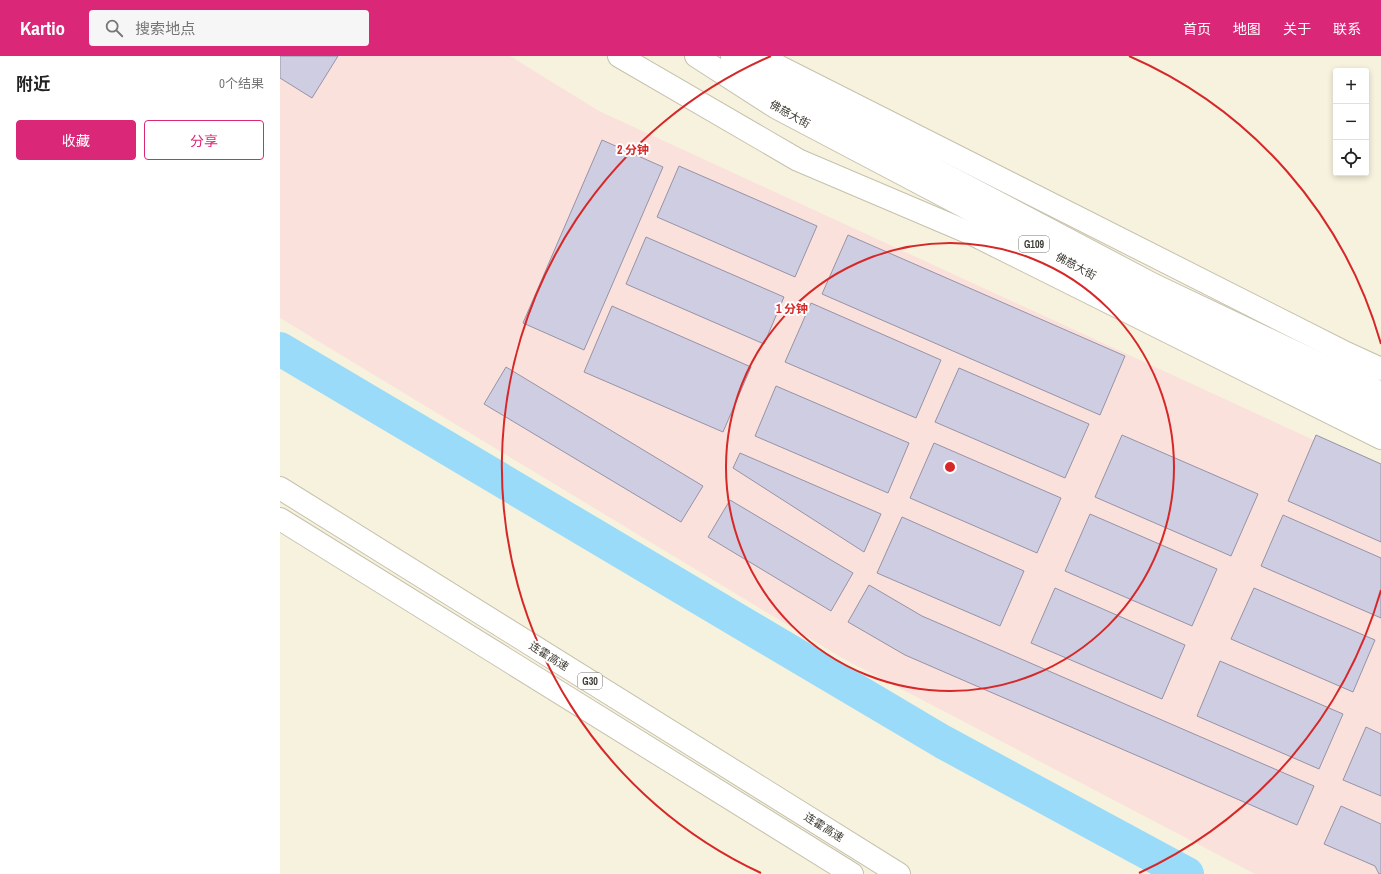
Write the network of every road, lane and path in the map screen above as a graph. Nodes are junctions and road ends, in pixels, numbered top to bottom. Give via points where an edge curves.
1 (619, 56) edge
2 (696, 56) edge
3 (732, 56) edge
4 (763, 56) edge
5 (1381, 369) edge
6 (1381, 393) edge
7 (1381, 415) edge
8 (1381, 438) edge
9 (280, 488) edge
10 (280, 519) edge
11 (852, 874) edge
12 (900, 874) edge

1 - 8 main road via 798,160 972,234
2 - 7 main road, 佛慈大街 / G109 via 777,108 1146,302
3 - 6 main road, 佛慈大街 / G109 via 786,91 1154,285
4 - 5 main road via 778,66
9 - 12 main road, 连霍高速 / G30
10 - 11 main road, G30

